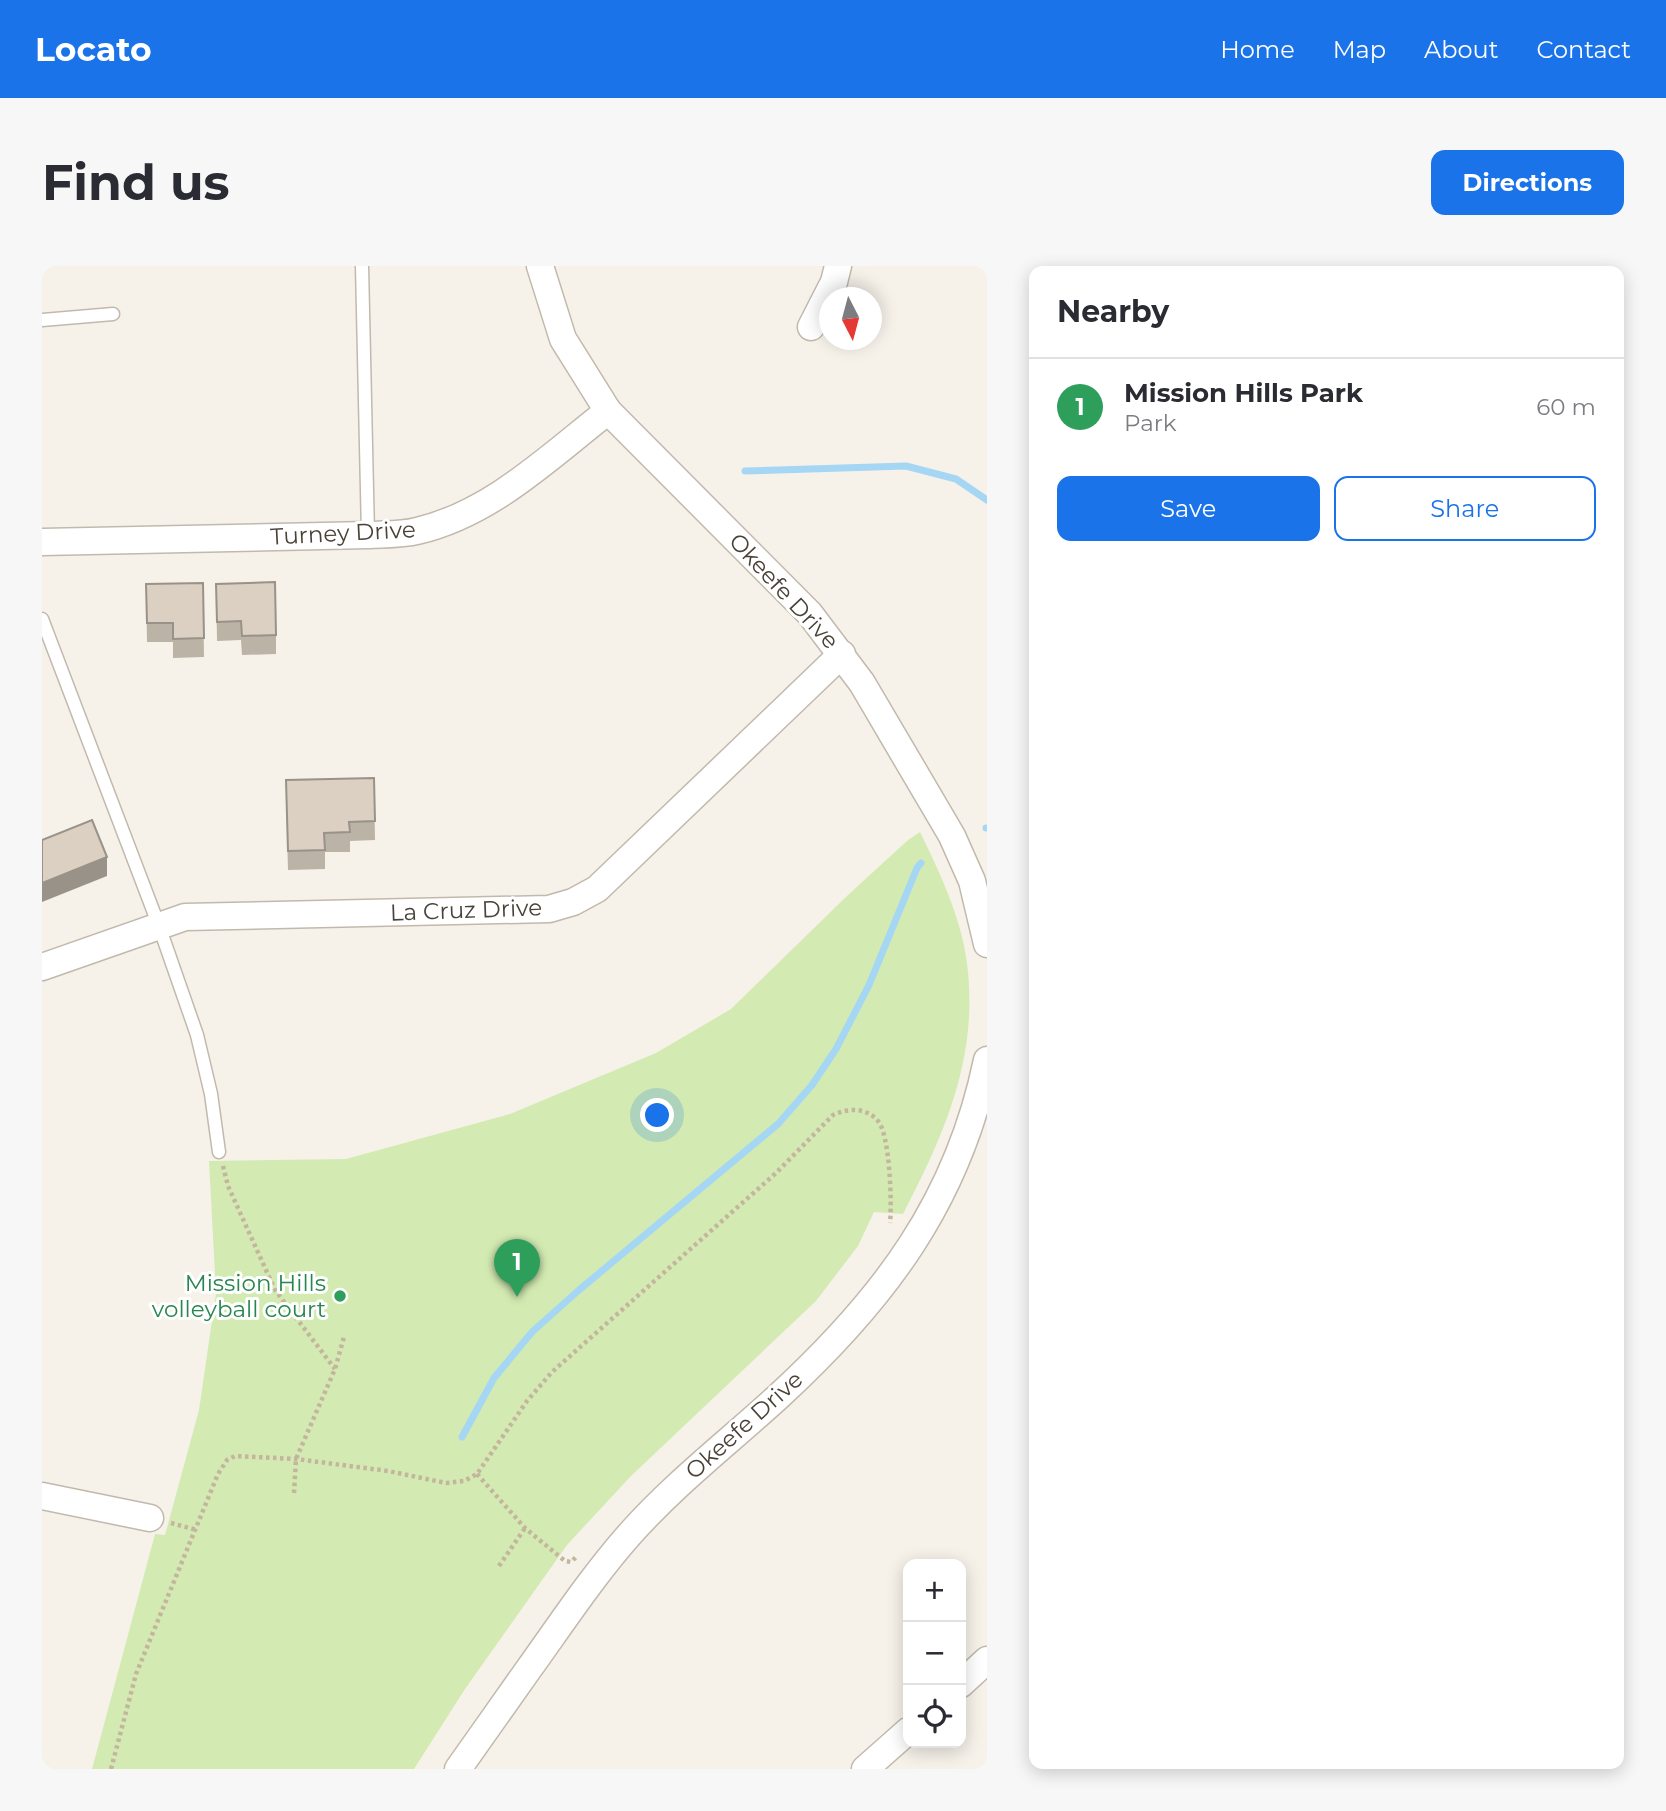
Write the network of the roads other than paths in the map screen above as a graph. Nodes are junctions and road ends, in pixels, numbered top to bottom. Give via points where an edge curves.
1 (362, 266) edge
2 (540, 266) edge
3 (838, 266) edge
4 (113, 314) dead end
5 (42, 320) edge
6 (811, 327) dead end
7 (608, 411) junction
8 (368, 535) junction
9 (42, 542) edge
10 (42, 619) edge
11 (842, 654) junction
12 (159, 926) junction
13 (987, 944) edge
14 (42, 967) edge
15 (987, 1060) edge
16 (219, 1152) road end
17 (42, 1496) edge
18 (150, 1518) dead end
19 (987, 1660) edge
20 (966, 1679) edge
21 (903, 1735) edge
22 (458, 1769) edge
23 (865, 1769) edge

1 - 8 lane
2 - 7 street, Okeefe Drive via 563,339
3 - 6 street
4 - 5 lane
7 - 8 street, Turney Drive via 500,496 457,518 415,531
7 - 11 street, Okeefe Drive via 810,614
8 - 9 street, Turney Drive
10 - 12 lane
11 - 12 street, La Cruz Drive via 597,889 573,902 549,909 185,917
11 - 13 street, Okeefe Drive via 952,835 972,881
12 - 14 street, La Cruz Drive
12 - 16 lane via 197,1035
15 - 22 street, Okeefe Drive via 949,1181 928,1220 866,1308 779,1396 666,1496 606,1563
17 - 18 street
19 - 20 street
21 - 23 street

